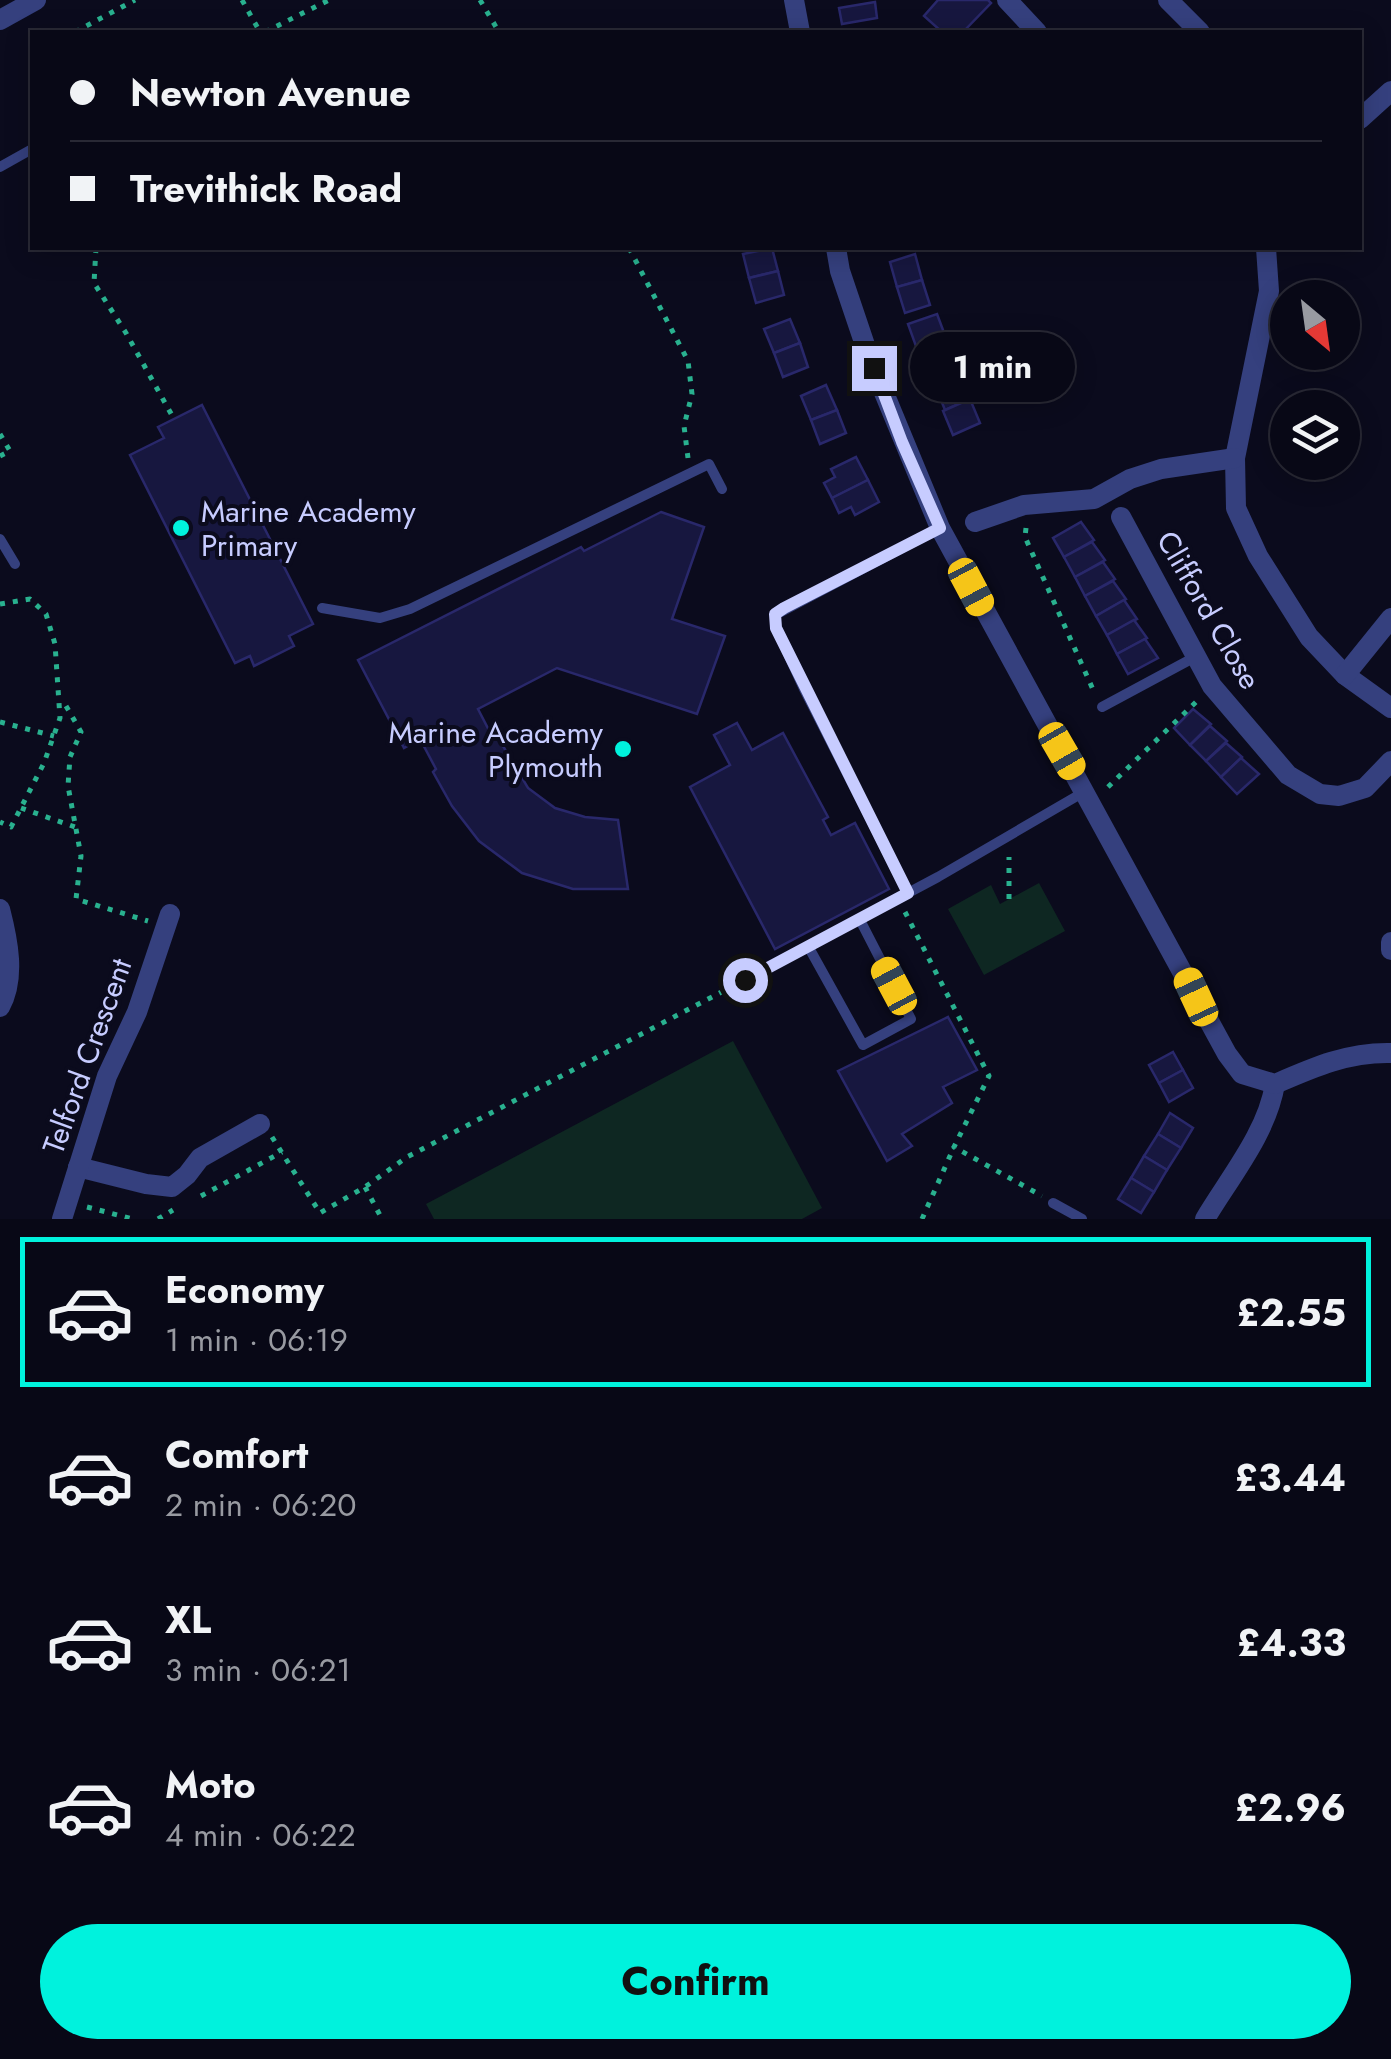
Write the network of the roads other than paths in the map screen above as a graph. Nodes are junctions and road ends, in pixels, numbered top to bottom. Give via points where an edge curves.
1 (36, 0) edge
2 (794, 0) edge
3 (1007, 0) edge
4 (1168, 0) edge
5 (0, 20) edge
6 (800, 30) edge
7 (1035, 30) edge
8 (1198, 30) edge
9 (1391, 91) edge
10 (1362, 117) edge
11 (30, 150) edge
12 (0, 166) edge
13 (836, 250) edge
14 (1266, 250) edge
15 (1236, 458) junction
16 (722, 489) dead end
17 (1121, 517) dead end
18 (974, 522) dead end
19 (940, 528) junction
20 (0, 539) edge
21 (15, 564) dead end
22 (322, 608) dead end
23 (1391, 618) edge
24 (1195, 657) junction
25 (1345, 674) junction
26 (1102, 707) road end
27 (1391, 708) edge
28 (1391, 761) edge
29 (1088, 797) junction
30 (903, 896) junction
31 (0, 909) edge
32 (860, 920) junction
33 (168, 921) road end
34 (1391, 942) edge
35 (808, 946) junction
36 (1391, 950) edge
37 (745, 980) road end
38 (0, 1007) edge
39 (1391, 1054) edge
40 (1274, 1084) junction
41 (260, 1124) road end
42 (78, 1166) junction
43 (1053, 1202) road end
44 (62, 1219) edge
45 (1082, 1219) edge
46 (1205, 1219) edge

1 - 5 street
2 - 6 street
3 - 7 street
4 - 8 street
9 - 10 street
11 - 12 lane
13 - 19 street via 868,354
14 - 15 street via 1269,291
15 - 18 street via 1161,469 1094,499 1024,506
15 - 25 street via 1236,508 1258,556 1308,636
16 - 22 lane via 709,464 410,609 380,618
17 - 24 street, Clifford Close
19 - 29 street
19 - 30 lane via 775,614
20 - 21 lane
23 - 25 street
24 - 26 lane
24 - 28 street, Clifford Close via 1288,776 1320,794 1365,788
25 - 27 street
29 - 30 lane
29 - 40 street via 1220,1042 1242,1074
30 - 32 lane
31 - 38 street via 9,944 7,995
32 - 35 lane
32 - 35 lane via 911,1019 863,1045
33 - 42 street, Telford Crescent
34 - 36 street
35 - 37 lane
39 - 40 street via 1361,1052
40 - 46 street via 1254,1140
41 - 42 street via 200,1158 172,1187
42 - 44 street, Telford Crescent
43 - 45 lane

